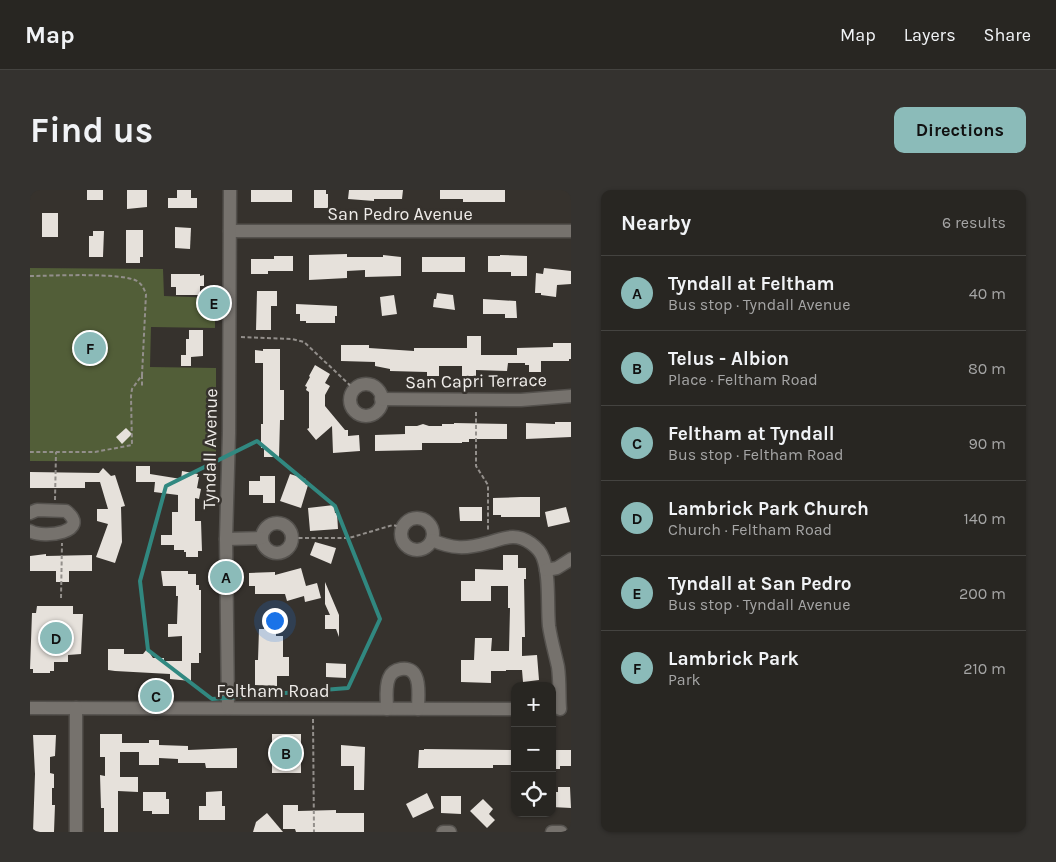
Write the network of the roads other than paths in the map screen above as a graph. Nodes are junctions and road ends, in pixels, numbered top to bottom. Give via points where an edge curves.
1 (230, 190) edge
2 (571, 231) edge
3 (230, 232) junction
4 (571, 396) edge
5 (381, 399) junction
6 (30, 513) edge
7 (30, 530) edge
8 (262, 538) junction
9 (226, 539) junction
10 (432, 540) junction
11 (571, 559) edge
12 (546, 570) junction
13 (30, 708) edge
14 (76, 708) junction
15 (228, 708) junction
16 (387, 709) junction
17 (418, 709) junction
18 (511, 709) edge
19 (561, 709) edge
20 (76, 832) edge
21 (443, 832) edge
22 (450, 832) edge
23 (552, 832) edge
24 (561, 832) edge

1 - 3 street, Tyndall Avenue
2 - 3 street, San Pedro Avenue
3 - 9 street, Tyndall Avenue
4 - 5 street, San Capri Terrace via 521,400
5 - 5 street, San Capri Terrace via 375,413 365,416 350,403 354,389 364,384 374,386
6 - 7 street via 37,510 66,511 72,519 70,529 62,533 38,534
8 - 8 street via 266,528 280,523 288,528 292,538 282,552 268,550
8 - 9 street
9 - 15 street, Tyndall Avenue
10 - 10 street via 426,548 411,549 402,538 403,528 414,519 423,520 431,526
10 - 12 street via 454,548 515,537 535,547 543,556
11 - 12 street via 557,568
12 - 19 street
13 - 14 street, Feltham Road
14 - 15 street, Feltham Road
14 - 20 street
15 - 16 street, Feltham Road
16 - 17 street, Feltham Road
16 - 17 street via 388,680 394,672 403,669 412,672 418,680
17 - 18 street, Feltham Road
21 - 22 street
23 - 24 street

